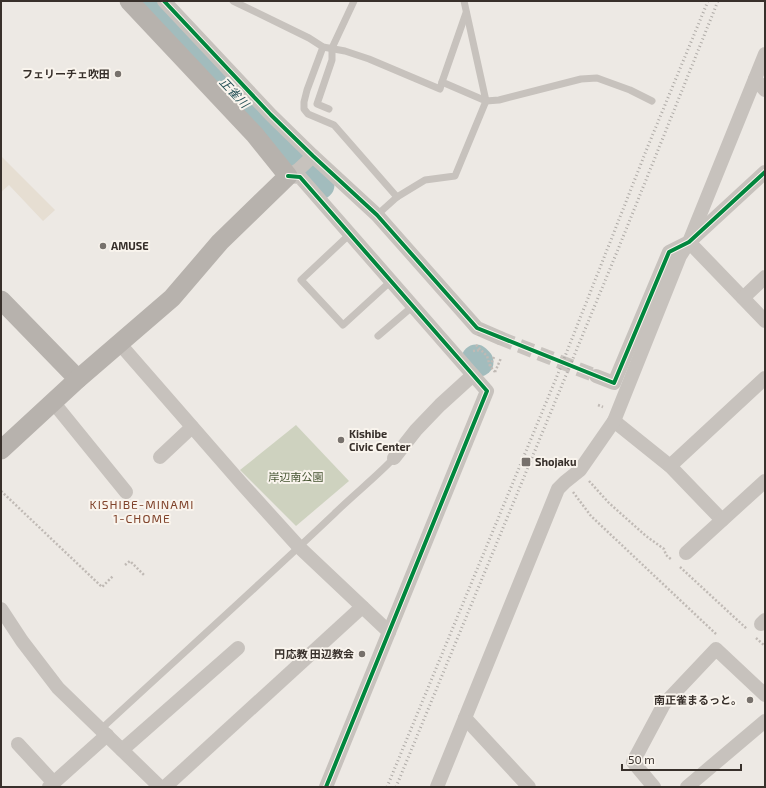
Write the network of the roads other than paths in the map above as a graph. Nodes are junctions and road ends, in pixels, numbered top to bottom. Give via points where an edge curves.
1 (129, 1) edge
2 (164, 1) edge
3 (233, 1) edge
4 (354, 1) edge
5 (464, 1) edge
6 (466, 13) junction
7 (323, 47) junction
8 (332, 48) junction
9 (765, 54) edge
10 (760, 70) edge
11 (442, 82) junction
12 (765, 90) edge
13 (486, 101) junction
14 (652, 101) dead end
15 (329, 110) dead end
16 (302, 166) junction
17 (765, 172) edge
18 (397, 197) junction
19 (377, 215) junction
20 (350, 234) junction
21 (689, 242) junction
22 (765, 277) edge
23 (391, 281) junction
24 (743, 298) junction
25 (1, 300) edge
26 (413, 306) junction
27 (765, 321) edge
28 (378, 336) dead end
29 (500, 338) tunnel mouth
30 (119, 343) junction
31 (473, 375) junction
32 (596, 376) tunnel mouth
33 (765, 378) edge
34 (78, 379) junction
35 (53, 402) junction
36 (614, 421) junction
37 (192, 427) junction
38 (1, 450) edge
39 (160, 457) dead end
40 (394, 458) joint
41 (670, 466) junction
42 (765, 481) edge
43 (126, 492) dead end
44 (722, 520) junction
45 (299, 547) junction
46 (686, 553) dead end
47 (362, 607) junction
48 (1, 608) edge
49 (389, 632) junction
50 (238, 648) dead end
51 (765, 695) edge
52 (465, 718) junction
53 (765, 721) edge
54 (104, 732) junction
55 (18, 744) dead end
56 (122, 750) junction
57 (51, 785) edge
58 (160, 787) edge
59 (165, 787) edge
60 (326, 787) edge
61 (438, 787) edge
62 (529, 787) edge
63 (654, 787) edge
64 (687, 787) edge

1 - 16 street via 256,135
2 - 16 street via 271,115
3 - 7 lane
4 - 8 lane
5 - 6 lane
6 - 11 lane
6 - 13 lane
7 - 8 lane
7 - 18 lane via 307,90 304,109 308,114 334,125
8 - 11 lane via 370,59 440,89
8 - 15 lane via 332,60 316,104
9 - 10 street
10 - 12 street
10 - 21 street
11 - 13 lane
13 - 14 lane via 581,79 597,78
13 - 18 lane via 455,176 425,180
16 - 19 street
16 - 20 street via 300,178
16 - 30 street via 220,242 172,298
17 - 21 street
18 - 19 lane
19 - 29 street via 477,328
20 - 23 street
20 - 23 lane via 301,280 344,325
21 - 24 street
21 - 32 street via 669,252 614,383
21 - 36 street via 680,256
22 - 24 street
23 - 26 street
24 - 27 street
25 - 34 street
26 - 28 lane
26 - 31 street
30 - 34 street
30 - 37 street
31 - 40 street via 416,430
31 - 49 street via 488,391
33 - 41 street
34 - 35 street
35 - 38 street
35 - 43 street
36 - 41 street
36 - 52 street via 580,470 558,489
37 - 39 street
37 - 45 street
40 - 45 lane
41 - 44 street
42 - 44 street
44 - 46 street
45 - 47 street
45 - 54 lane
47 - 49 street
47 - 59 street
48 - 54 street via 58,688
49 - 60 street
50 - 56 street
51 - 63 street via 716,649 664,704 634,762
52 - 61 street
52 - 62 street
53 - 64 street
54 - 56 street
54 - 57 street
55 - 57 street
56 - 58 street

